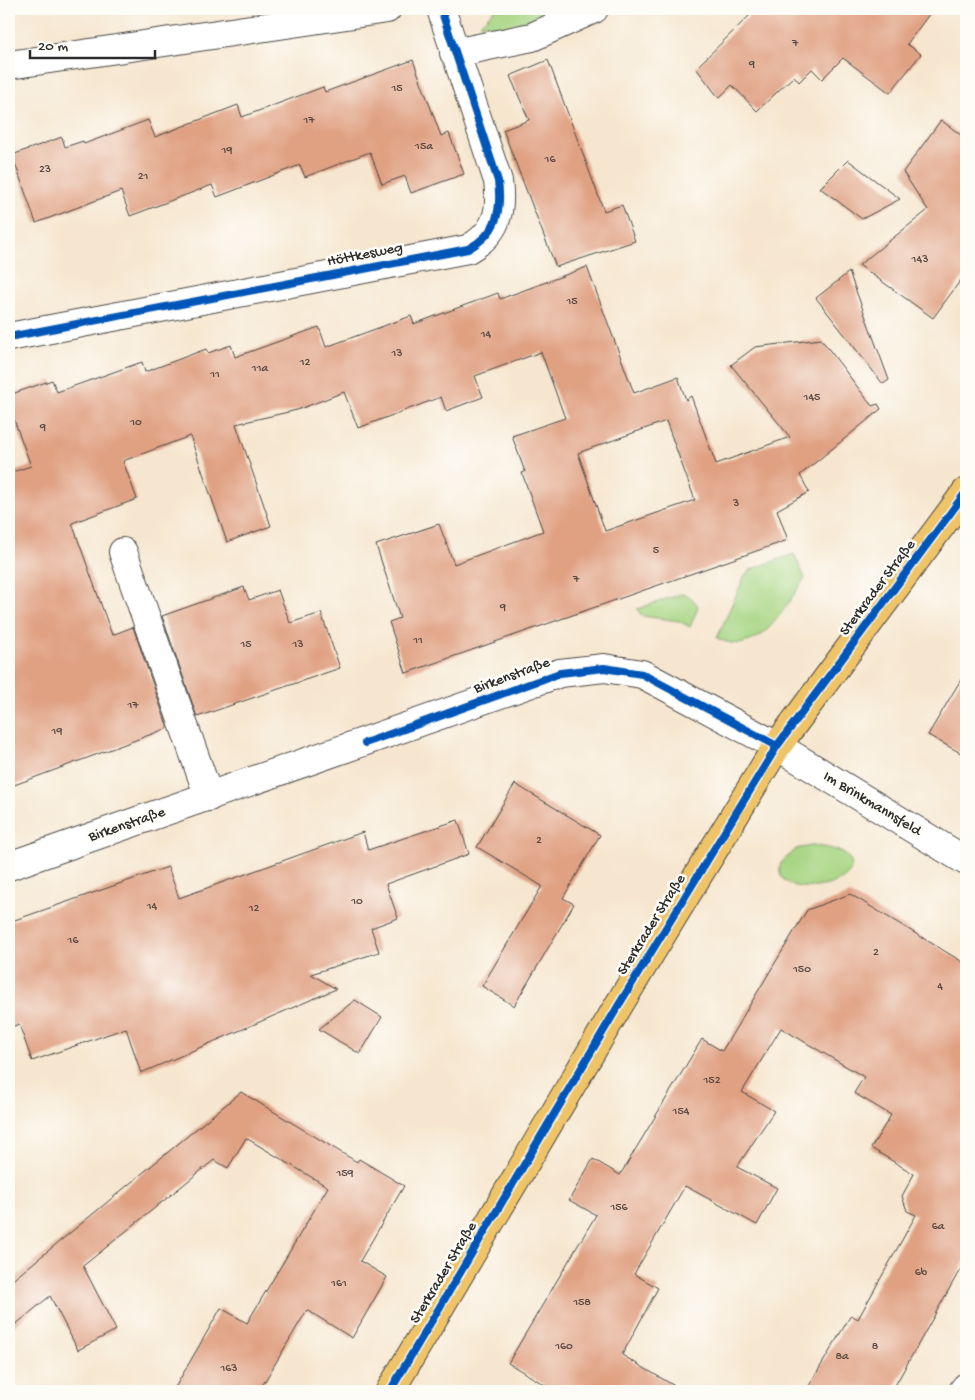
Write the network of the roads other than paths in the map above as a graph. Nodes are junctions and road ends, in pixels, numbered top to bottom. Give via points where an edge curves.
1 (387, 9) edge
2 (441, 9) edge
3 (594, 9) edge
4 (454, 53) junction
5 (9, 65) edge
6 (9, 337) edge
7 (966, 492) edge
8 (123, 552) dead end
9 (777, 746) junction
10 (209, 797) junction
11 (966, 861) edge
12 (9, 866) edge
13 (966, 1387) edge
14 (390, 1391) edge
15 (964, 1391) edge

1 - 5 street
2 - 4 street, Höttkesweg
3 - 4 street via 532,37
4 - 6 street, Höttkesweg via 498,181 500,202 495,222 481,241 468,249
7 - 9 main road, Sterkrader Straße
8 - 10 street
9 - 10 street, Birkenstraße via 642,674 604,668 560,673
9 - 11 street, Im Brinkmannsfeld
9 - 14 main road, Sterkrader Straße
10 - 12 street, Birkenstraße
13 - 15 street

